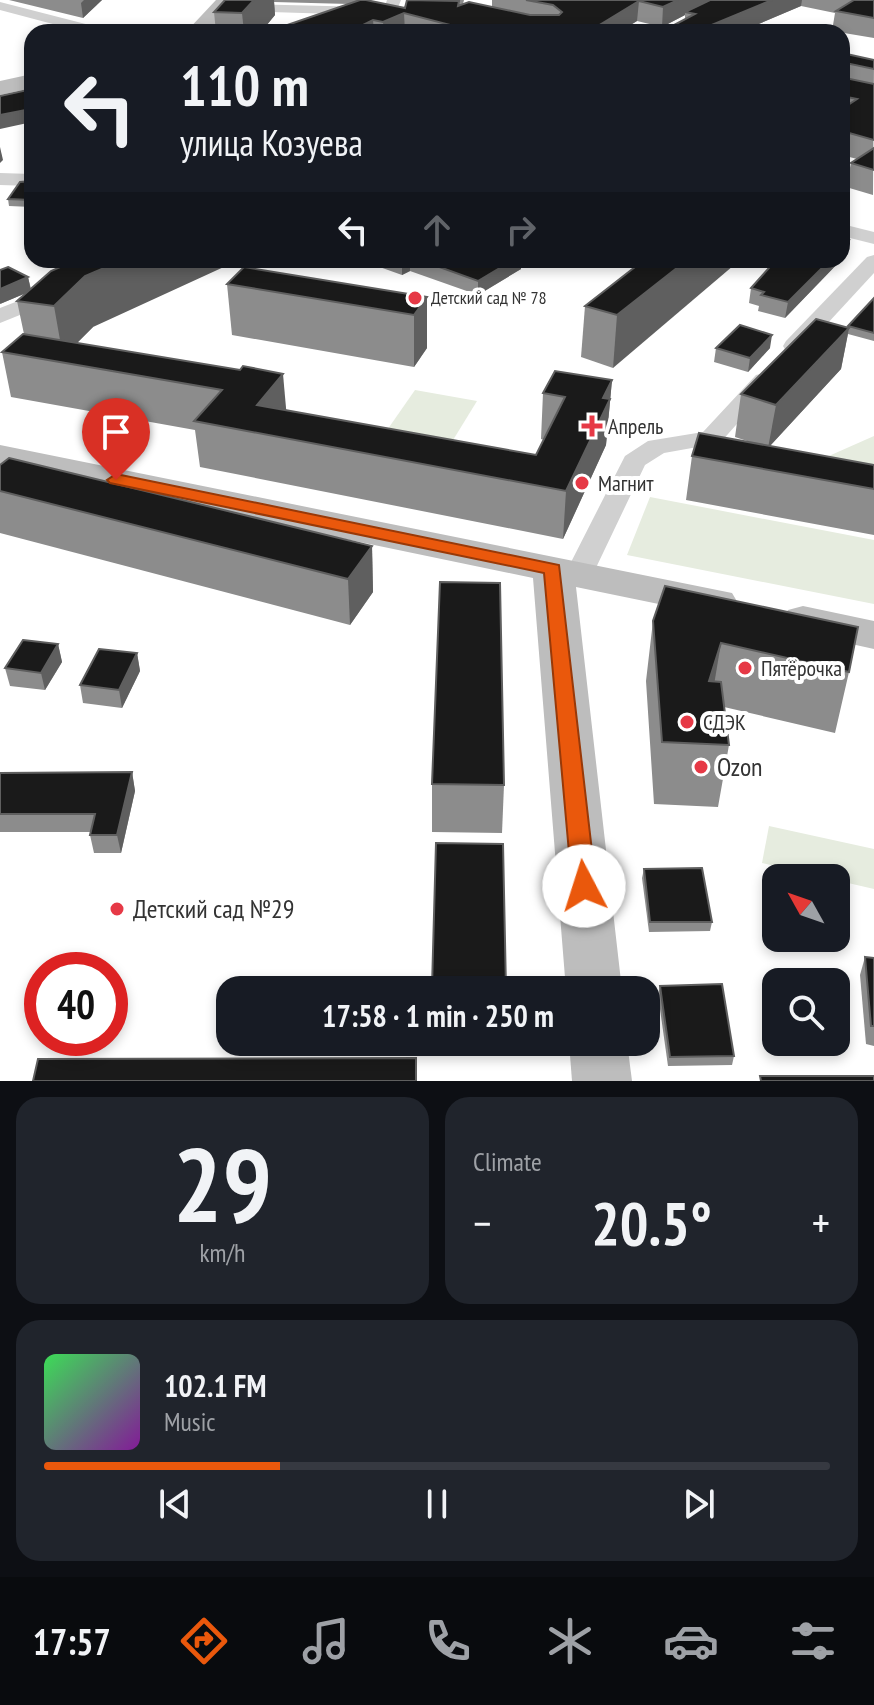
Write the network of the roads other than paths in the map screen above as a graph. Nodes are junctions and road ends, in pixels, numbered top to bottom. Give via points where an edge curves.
1 (59, 0) edge
2 (224, 4) edge
3 (0, 6) edge
4 (396, 8) edge
5 (41, 16) junction
6 (70, 24) edge
7 (205, 24) edge
8 (24, 83) edge
9 (0, 88) edge
10 (0, 179) edge
11 (24, 180) edge
12 (850, 232) edge
13 (874, 238) edge
14 (874, 261) edge
15 (72, 285) edge
16 (0, 316) edge
17 (0, 456) edge
18 (566, 572) junction
19 (874, 635) edge
20 (593, 976) edge
21 (599, 1056) edge
22 (602, 1081) edge

1 - 5 street
2 - 4 street
2 - 7 street
3 - 5 street
5 - 6 street
8 - 9 street
10 - 11 street
12 - 13 street
14 - 18 street via 711,438 657,446 634,461
15 - 16 street
17 - 18 street
18 - 19 street
18 - 20 street
21 - 22 street

